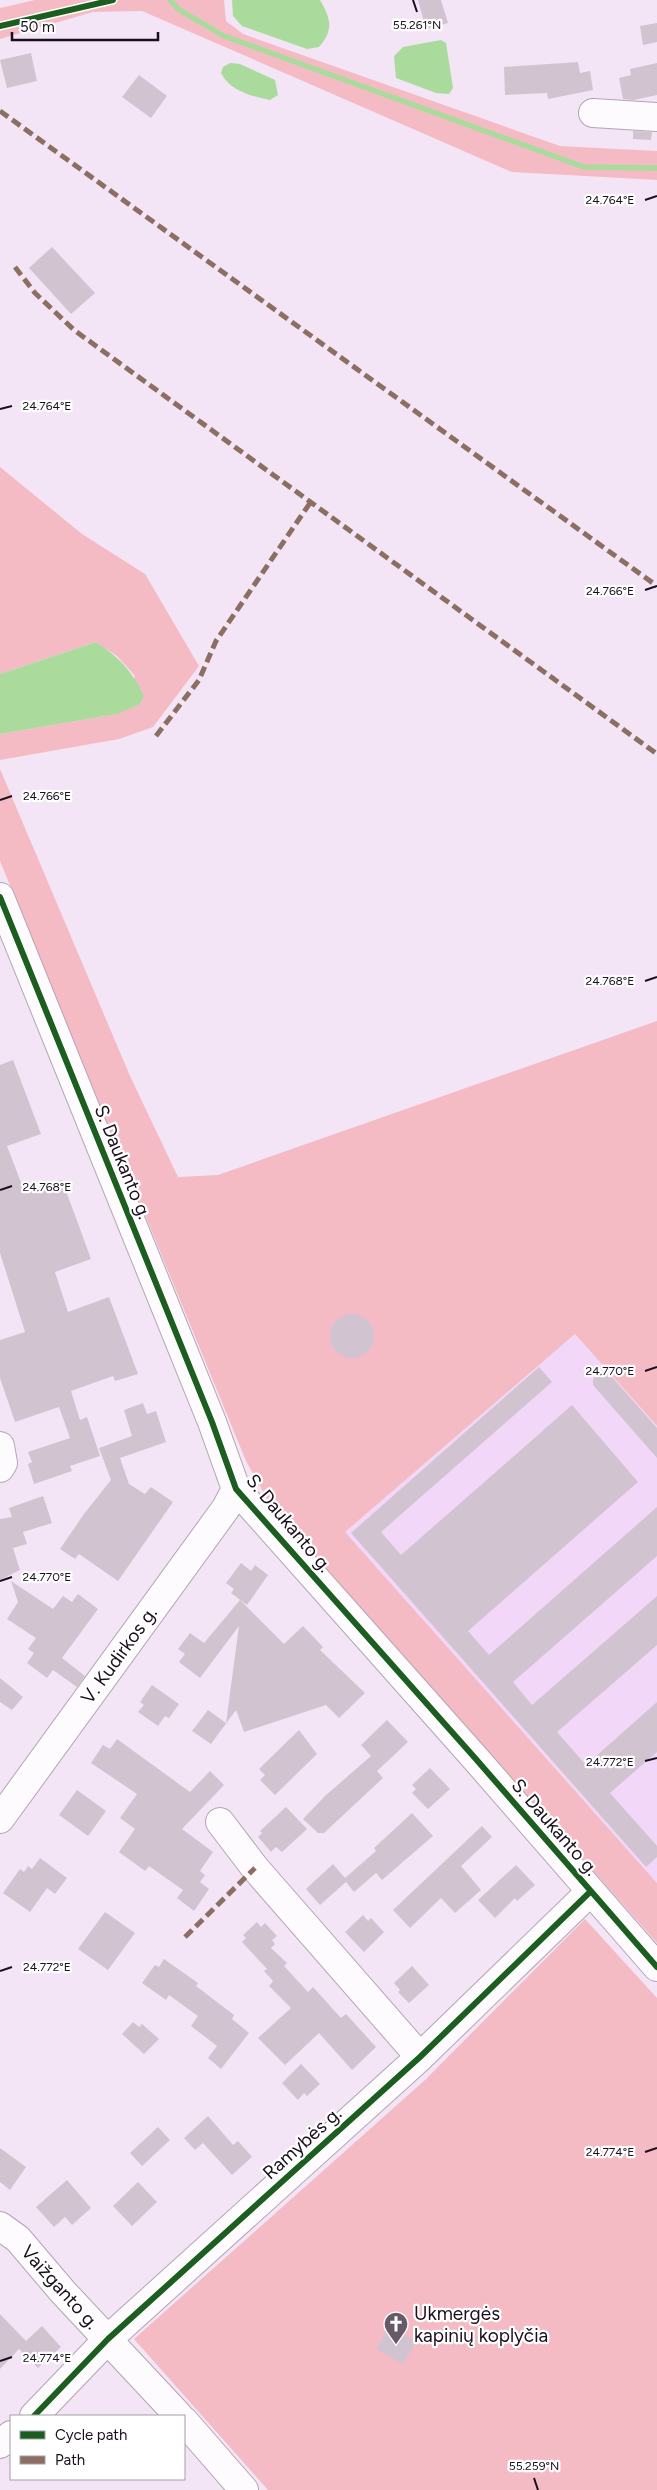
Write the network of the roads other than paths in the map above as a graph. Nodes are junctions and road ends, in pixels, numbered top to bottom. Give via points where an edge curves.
1 (594, 113) dead end
2 (657, 117) edge
3 (0, 897) edge
4 (8, 941) edge
5 (0, 1446) edge
6 (0, 1468) edge
7 (236, 1489) junction
8 (0, 1819) edge
9 (220, 1822) dead end
10 (590, 1892) junction
11 (657, 1967) edge
12 (420, 2057) junction
13 (0, 2226) edge
14 (108, 2339) junction
15 (35, 2415) edge
16 (179, 2415) edge
17 (185, 2422) edge
18 (10, 2436) edge
19 (0, 2444) edge
20 (244, 2490) edge

1 - 2 street
3 - 4 street, S. Daukanto g.
4 - 7 street, S. Daukanto g. via 215,1430
5 - 6 street via 4,1463
7 - 8 street, V. Kudirkos g. via 226,1508
7 - 10 street, S. Daukanto g.
9 - 12 street via 255,1868
10 - 11 street, S. Daukanto g.
10 - 12 street, Ramybės g.
12 - 14 street, Ramybės g.
13 - 14 street, Vaižganto g. via 18,2239
14 - 15 street, Ramybės g.
14 - 16 street, Vaižganto g.
17 - 20 street
18 - 19 street

